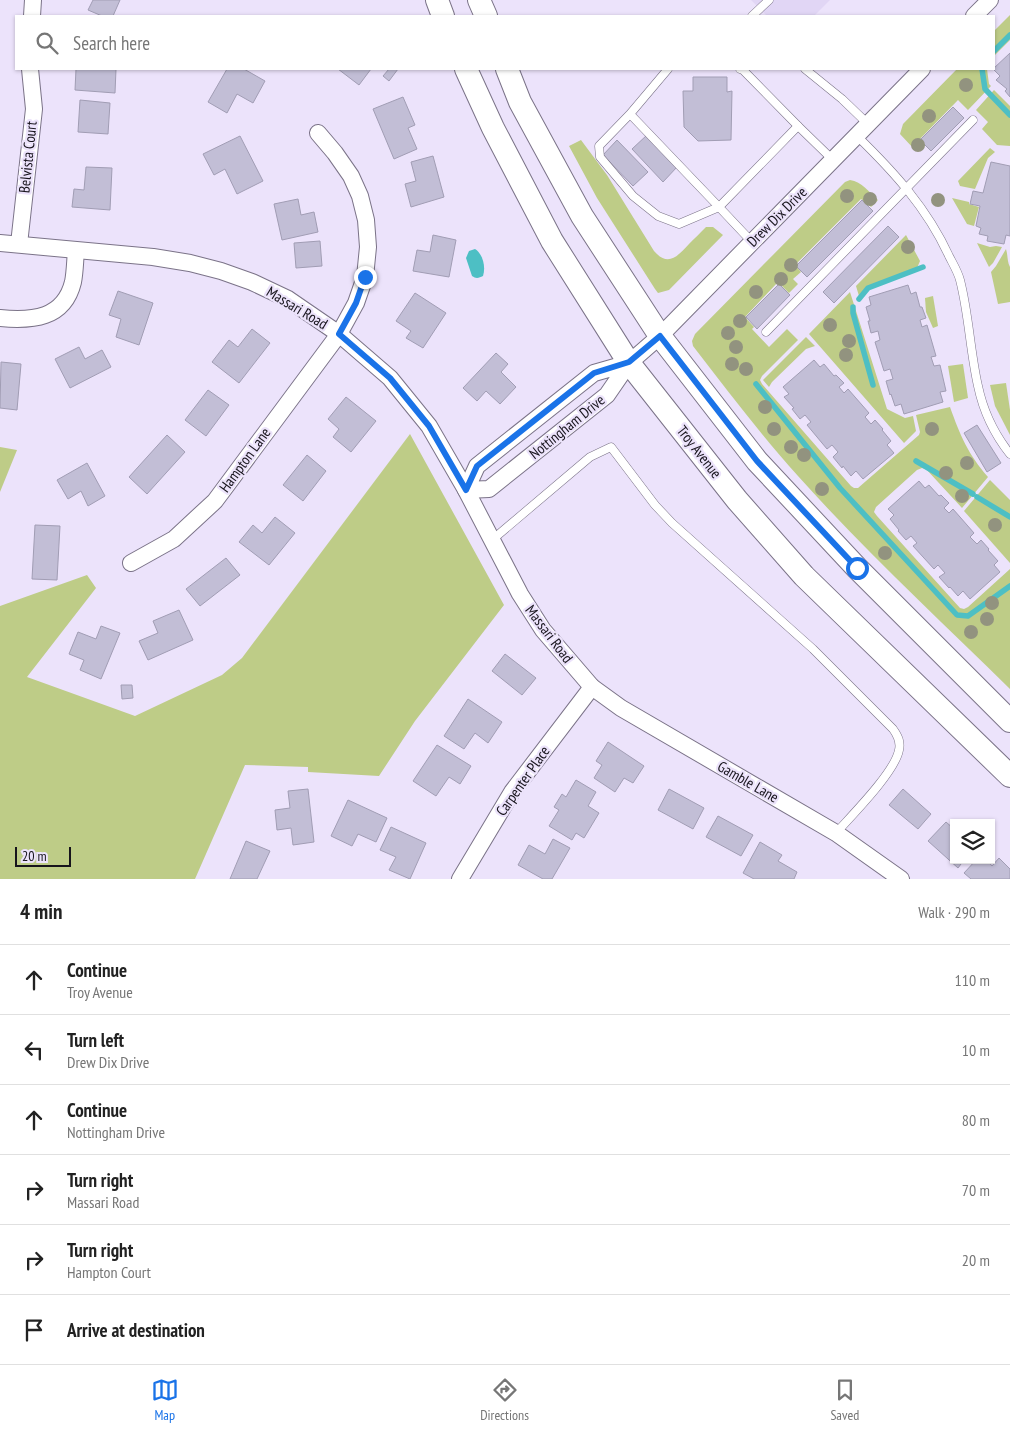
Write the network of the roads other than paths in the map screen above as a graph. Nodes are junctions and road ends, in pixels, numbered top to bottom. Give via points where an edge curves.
1 (34, 0) edge
2 (436, 0) edge
3 (479, 0) edge
4 (769, 0) edge
5 (990, 0) edge
6 (32, 15) edge
7 (442, 15) edge
8 (486, 15) edge
9 (753, 15) edge
10 (975, 15) edge
11 (30, 70) edge
12 (466, 70) edge
13 (507, 70) edge
14 (667, 70) edge
15 (743, 70) edge
16 (806, 70) edge
17 (921, 70) edge
18 (630, 114) junction
19 (973, 120) dead end
20 (798, 126) junction
21 (862, 130) junction
22 (318, 133) dead end
23 (833, 160) junction
24 (906, 189) junction
25 (718, 207) junction
26 (752, 242) junction
27 (0, 243) edge
28 (19, 244) junction
29 (76, 251) junction
30 (0, 318) edge
31 (766, 332) dead end
32 (339, 334) junction
33 (660, 336) junction
34 (629, 362) junction
35 (1010, 454) edge
36 (466, 490) junction
37 (492, 540) junction
38 (131, 563) dead end
39 (592, 687) junction
40 (1010, 720) edge
41 (1010, 776) edge
42 (836, 833) junction
43 (460, 879) edge
44 (901, 879) edge

1 - 6 street
2 - 7 main road
3 - 8 main road
4 - 9 lane
5 - 10 street
11 - 28 street, Belvista Court via 34,110
12 - 34 main road, Troy Avenue via 552,241
13 - 33 main road via 520,102 582,216
14 - 18 lane
15 - 20 lane
16 - 21 lane via 842,99
17 - 21 street, Drew Dix Drive
18 - 25 lane
18 - 25 lane via 598,146 600,157 633,196 658,216 679,224
19 - 24 lane
20 - 23 lane
20 - 25 lane
21 - 23 street, Drew Dix Drive
21 - 24 lane
22 - 32 street, Hampton Lane via 351,176 366,220 365,277 356,303
23 - 26 street, Drew Dix Drive
24 - 31 lane
24 - 35 lane via 944,244 960,278 978,386 990,420
25 - 26 lane
26 - 33 street, Drew Dix Drive
27 - 28 street, Massari Road
28 - 29 street, Massari Road
29 - 30 street via 70,292 61,305 36,318
29 - 32 street, Massari Road via 153,257 221,271 288,299
32 - 36 street, Massari Road via 396,385 429,426
32 - 38 street, Hampton Lane via 216,500 174,539
33 - 34 street, Drew Dix Drive
33 - 40 main road via 757,461 857,568
34 - 36 street, Nottingham Drive via 594,373 477,466
34 - 36 street, Nottingham Drive via 607,395 489,489
34 - 41 main road, Troy Avenue via 737,500 804,576
36 - 37 street, Massari Road
37 - 39 street, Massari Road via 543,630
37 - 42 lane via 590,457 611,447 672,524 813,649 900,739 899,751 891,768
39 - 42 street, Gamble Lane via 620,708
39 - 43 street, Carpenter Place via 512,792
42 - 44 street, Gamble Lane

